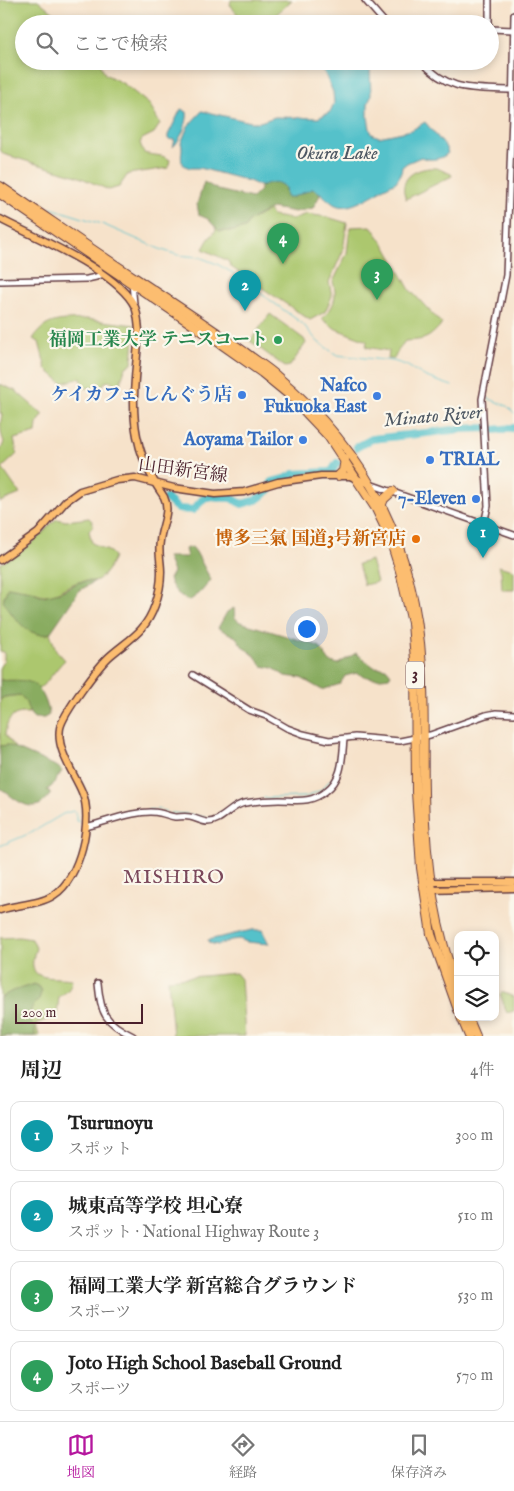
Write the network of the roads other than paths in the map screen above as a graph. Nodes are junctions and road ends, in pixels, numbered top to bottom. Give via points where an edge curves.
1 (490, 0) edge
2 (367, 1) edge
3 (379, 15) edge
4 (489, 15) edge
5 (514, 15) edge
6 (499, 29) edge
7 (514, 30) edge
8 (430, 70) edge
9 (512, 90) junction
10 (0, 186) edge
11 (0, 194) edge
12 (0, 219) edge
13 (103, 274) junction
14 (133, 280) junction
15 (0, 281) edge
16 (134, 306) junction
17 (345, 459) junction
18 (338, 476) junction
19 (358, 479) junction
20 (154, 482) junction
21 (370, 484) junction
22 (393, 491) junction
23 (382, 504) junction
24 (484, 524) junction
25 (514, 535) edge
26 (0, 560) edge
27 (193, 675) dead end
28 (514, 714) edge
29 (420, 738) junction
30 (344, 739) junction
31 (86, 827) junction
32 (514, 882) edge
33 (427, 886) junction
34 (514, 888) edge
35 (0, 910) edge
36 (454, 976) edge
37 (98, 983) dead end
38 (454, 999) edge
39 (463, 1021) edge
40 (470, 1021) edge
41 (132, 1036) edge
42 (469, 1036) edge
43 (476, 1036) edge

1 - 4 street
2 - 3 street
5 - 7 street
6 - 7 street
7 - 9 street
8 - 9 street via 454,86
9 - 24 street via 506,275 482,399 488,506
10 - 14 highway, 3
11 - 14 highway, 3
12 - 13 main road
13 - 15 street via 87,279
13 - 16 main road via 122,290
14 - 16 street
14 - 17 highway, 3 via 276,384 322,429
14 - 21 highway, 3 via 226,338 276,375 338,437
16 - 20 main road via 139,330 134,418 140,450
17 - 18 highway
17 - 19 highway, 3
18 - 19 main road, 山田新宮線
18 - 20 main road, 山田新宮線 via 305,477 229,494
19 - 21 main road, 山田新宮線
19 - 29 highway, 3 via 389,536 406,593 412,623
20 - 26 main road, 山田新宮線 via 135,478 117,480 80,491 66,501 38,533
20 - 31 main road via 166,505 160,540 161,582 155,605 142,630 103,663 69,709 60,730 63,751 83,794
21 - 22 street
21 - 23 highway, 3
22 - 23 highway
22 - 24 street
23 - 29 highway, 3 via 402,554 414,600 423,670
24 - 25 street
27 - 30 street via 249,710 287,728 313,737
28 - 29 street via 486,715
29 - 30 street via 400,741
29 - 33 highway, 3
30 - 31 street via 340,774 335,782 325,792 304,801 244,803 210,822 147,813
31 - 35 main road via 77,866 64,887 44,900
32 - 33 main road
33 - 34 main road
33 - 36 highway, 3
33 - 38 highway, 3 via 431,934
37 - 41 street via 104,1016 112,1025
39 - 42 highway
40 - 43 highway

